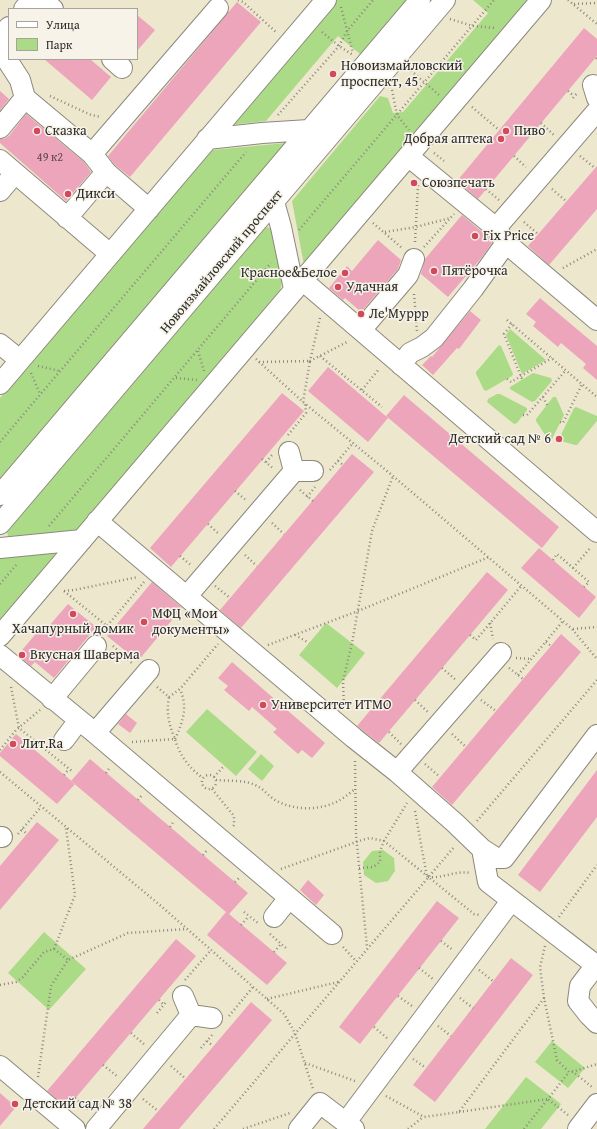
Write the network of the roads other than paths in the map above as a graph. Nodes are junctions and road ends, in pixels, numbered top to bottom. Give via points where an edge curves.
1 (32, 0) edge
2 (42, 0) edge
3 (326, 0) edge
4 (420, 0) edge
5 (445, 0) edge
6 (541, 0) edge
7 (25, 8) edge
8 (51, 8) edge
9 (218, 8) dead end
10 (8, 28) edge
11 (0, 37) edge
12 (0, 49) edge
13 (23, 93) junction
14 (597, 111) edge
15 (0, 128) edge
16 (317, 136) junction
17 (207, 139) junction
18 (92, 154) junction
19 (408, 156) junction
20 (7, 166) edge
21 (106, 172) junction
22 (0, 191) edge
23 (267, 195) junction
24 (149, 209) junction
25 (67, 218) junction
26 (501, 236) junction
27 (110, 254) junction
28 (411, 267) road end
29 (298, 285) junction
30 (597, 320) edge
31 (362, 332) junction
32 (0, 344) edge
33 (396, 360) junction
34 (28, 365) junction
35 (0, 384) edge
36 (283, 447) road end
37 (0, 495) edge
38 (98, 521) junction
39 (0, 524) edge
40 (595, 539) edge
41 (82, 540) junction
42 (0, 548) edge
43 (186, 596) junction
44 (0, 636) edge
45 (96, 646) dead end
46 (501, 653) dead end
47 (0, 655) edge
48 (149, 670) dead end
49 (52, 699) junction
50 (79, 720) junction
51 (95, 733) junction
52 (597, 735) edge
53 (64, 740) dead end
54 (397, 772) junction
55 (482, 849) junction
56 (289, 898) junction
57 (511, 901) junction
58 (274, 917) dead end
59 (332, 934) dead end
60 (596, 965) edge
61 (183, 996) dead end
62 (191, 1015) junction
63 (212, 1018) dead end
64 (597, 1022) edge
65 (0, 1066) edge
66 (597, 1104) edge
67 (297, 1120) edge
68 (350, 1126) edge
69 (579, 1128) edge
70 (75, 1129) edge
71 (96, 1129) edge

1 - 7 street
2 - 8 street
3 - 17 street
4 - 16 street, Новоизмайловский проспект
5 - 16 street, Новоизмайловский проспект
6 - 19 street via 460,105
9 - 18 street
10 - 11 street
12 - 13 street via 20,80
13 - 15 street
13 - 18 street
14 - 26 street
16 - 17 street via 262,133
16 - 23 street, Новоизмайловский проспект
17 - 24 street
18 - 21 street
19 - 26 street via 465,202
19 - 29 street
20 - 22 street
20 - 25 street
21 - 24 street
21 - 25 street
23 - 29 street via 281,227
23 - 37 street, Новоизмайловский проспект
23 - 39 street, Новоизмайловский проспект
24 - 27 street
25 - 27 street
26 - 30 street
26 - 33 street via 473,289 434,338
27 - 34 street
28 - 31 street
29 - 31 street via 325,301
29 - 38 street
31 - 33 street
32 - 34 street
33 - 40 street
34 - 35 street
36 - 43 street via 303,471
38 - 41 street
38 - 43 street via 153,572
41 - 42 street
41 - 44 street
43 - 54 street
45 - 49 street
46 - 54 street
47 - 49 street
48 - 51 street
49 - 50 street
50 - 51 street
50 - 53 street
51 - 56 street
52 - 55 street via 504,858 496,858
54 - 55 street
55 - 57 street via 488,882
56 - 58 street
56 - 59 street
57 - 60 street
57 - 68 street via 371,1088
60 - 64 street via 580,986 578,1001
61 - 62 street
62 - 63 street
62 - 71 street
65 - 70 street
66 - 69 street
67 - 68 street via 320,1103

